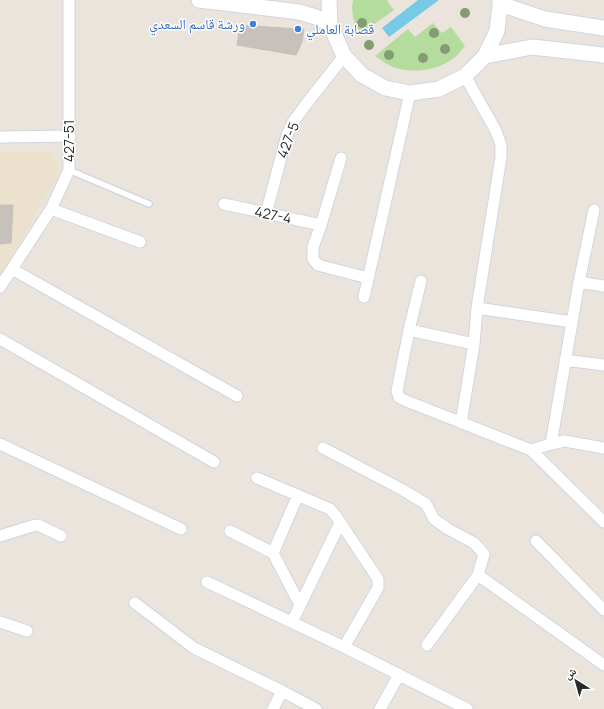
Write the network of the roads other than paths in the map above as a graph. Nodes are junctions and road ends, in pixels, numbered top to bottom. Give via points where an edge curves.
1 (69, 0) edge
2 (199, 0) edge
3 (328, 0) edge
4 (500, 2) edge
5 (330, 24) junction
6 (604, 28) edge
7 (604, 55) edge
8 (344, 56) junction
9 (485, 56) junction
10 (465, 76) junction
11 (410, 93) junction
12 (0, 136) edge
13 (70, 136) junction
14 (342, 158) dead end
15 (69, 170) junction
16 (149, 204) dead end
17 (224, 204) dead end
18 (51, 209) junction
19 (594, 210) dead end
20 (266, 214) junction
21 (321, 226) junction
22 (140, 242) dead end
23 (12, 270) junction
24 (368, 278) junction
25 (421, 281) dead end
26 (579, 282) junction
27 (604, 286) edge
28 (0, 287) edge
29 (364, 297) dead end
30 (478, 308) junction
31 (572, 322) junction
32 (409, 330) junction
33 (0, 339) edge
34 (474, 344) junction
35 (565, 360) junction
36 (604, 366) edge
37 (237, 396) dead end
38 (461, 423) junction
39 (0, 444) edge
40 (551, 444) junction
41 (323, 448) dead end
42 (604, 448) edge
43 (531, 450) junction
44 (214, 462) dead end
45 (258, 478) dead end
46 (298, 495) junction
47 (604, 522) edge
48 (340, 523) junction
49 (181, 529) dead end
50 (230, 531) dead end
51 (0, 536) edge
52 (61, 536) dead end
53 (536, 541) dead end
54 (273, 553) junction
55 (478, 575) junction
56 (207, 582) dead end
57 (135, 603) dead end
58 (300, 605) junction
59 (604, 610) edge
60 (0, 622) edge
61 (292, 622) junction
62 (27, 631) dead end
63 (427, 645) dead end
64 (344, 647) junction
65 (604, 665) edge
66 (399, 675) junction
67 (282, 691) junction
68 (273, 709) edge
69 (316, 709) edge
70 (380, 709) edge
71 (467, 709) edge

1 - 13 street, 427-51
2 - 5 street via 299,12
3 - 5 street
4 - 6 street via 545,19
4 - 9 street via 497,31
5 - 8 street
7 - 9 street via 532,47
8 - 11 street via 367,78 385,88
8 - 20 street, 427-5 via 293,122 287,135
9 - 10 street
10 - 11 street via 439,89
10 - 30 street via 496,131 501,145
11 - 24 street
12 - 13 street
13 - 15 street, 427-51
14 - 21 street
15 - 16 lane
15 - 18 street, 427-51
17 - 20 street, 427-4
18 - 22 street
18 - 23 street, 427-51
19 - 26 street
20 - 21 street, 427-4
21 - 24 street via 313,247 313,258 318,265
23 - 28 street, 427-51
23 - 37 street
24 - 29 street
25 - 32 street
26 - 27 street
26 - 31 street
30 - 31 street
30 - 34 street
31 - 35 street
32 - 34 street
32 - 38 street via 397,391 399,397
33 - 44 street
34 - 38 street
35 - 36 street
35 - 40 street
38 - 43 street
39 - 49 street
40 - 42 street via 565,441
40 - 43 street
41 - 55 street via 426,504 434,519 474,543 484,554
43 - 47 street
45 - 46 street
46 - 48 street via 330,508
46 - 54 street
48 - 58 street
48 - 64 street via 378,579 378,588
50 - 54 street
51 - 52 street via 38,525
53 - 59 street
54 - 58 street
55 - 63 street
55 - 65 street
56 - 61 street
57 - 67 street via 194,648
58 - 61 street
60 - 62 street
61 - 64 street
64 - 66 street
66 - 70 street
66 - 71 street
67 - 68 street
67 - 69 street

